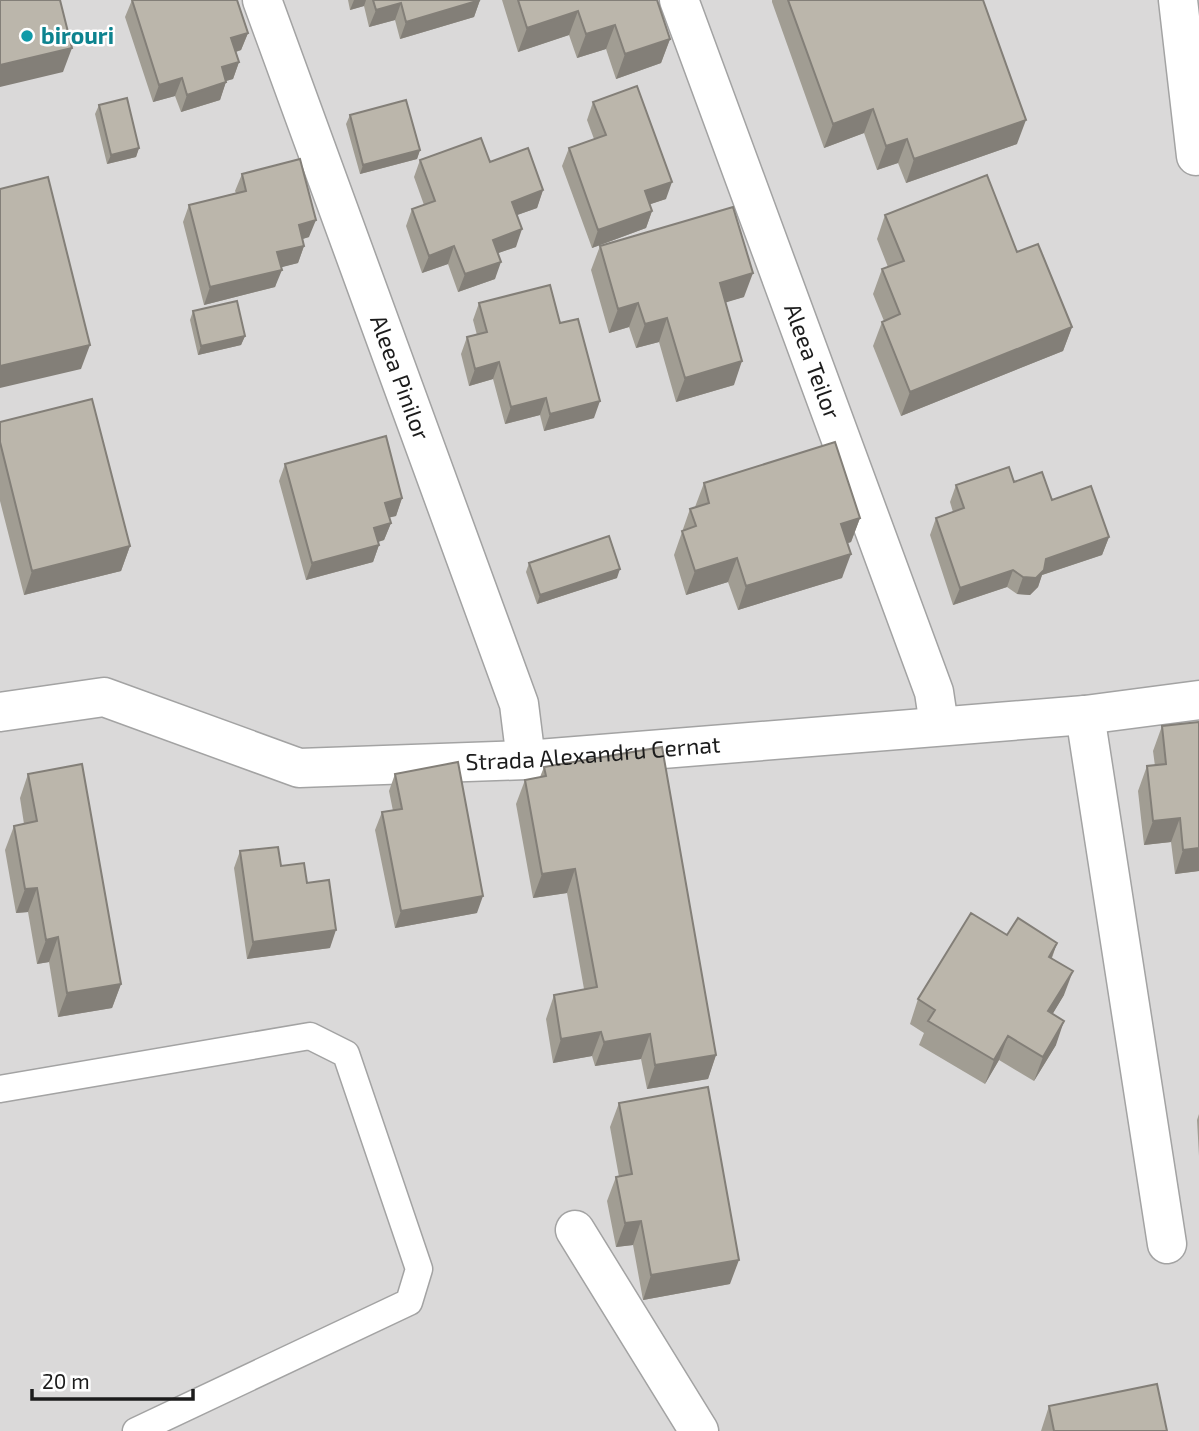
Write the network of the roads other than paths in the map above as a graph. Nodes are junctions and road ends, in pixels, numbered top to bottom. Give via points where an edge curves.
1 (262, 0) edge
2 (679, 0) edge
3 (1178, 0) edge
4 (1196, 156) dead end
5 (1199, 700) edge
6 (0, 712) edge
7 (1085, 715) junction
8 (939, 725) junction
9 (526, 760) junction
10 (0, 1089) edge
11 (575, 1230) dead end
12 (1167, 1244) dead end
13 (136, 1431) edge
14 (699, 1431) edge

1 - 9 street, Aleea Pinilor via 519,704
2 - 8 street, Aleea Teilor via 934,692
3 - 4 street
5 - 7 street, Strada Alexandru Cernat
6 - 9 street, Strada Alexandru Cernat via 104,697 299,768
7 - 8 street, Strada Alexandru Cernat
7 - 12 street
8 - 9 street, Strada Alexandru Cernat
10 - 13 lane via 310,1036 346,1054 419,1269 409,1302
11 - 14 street

